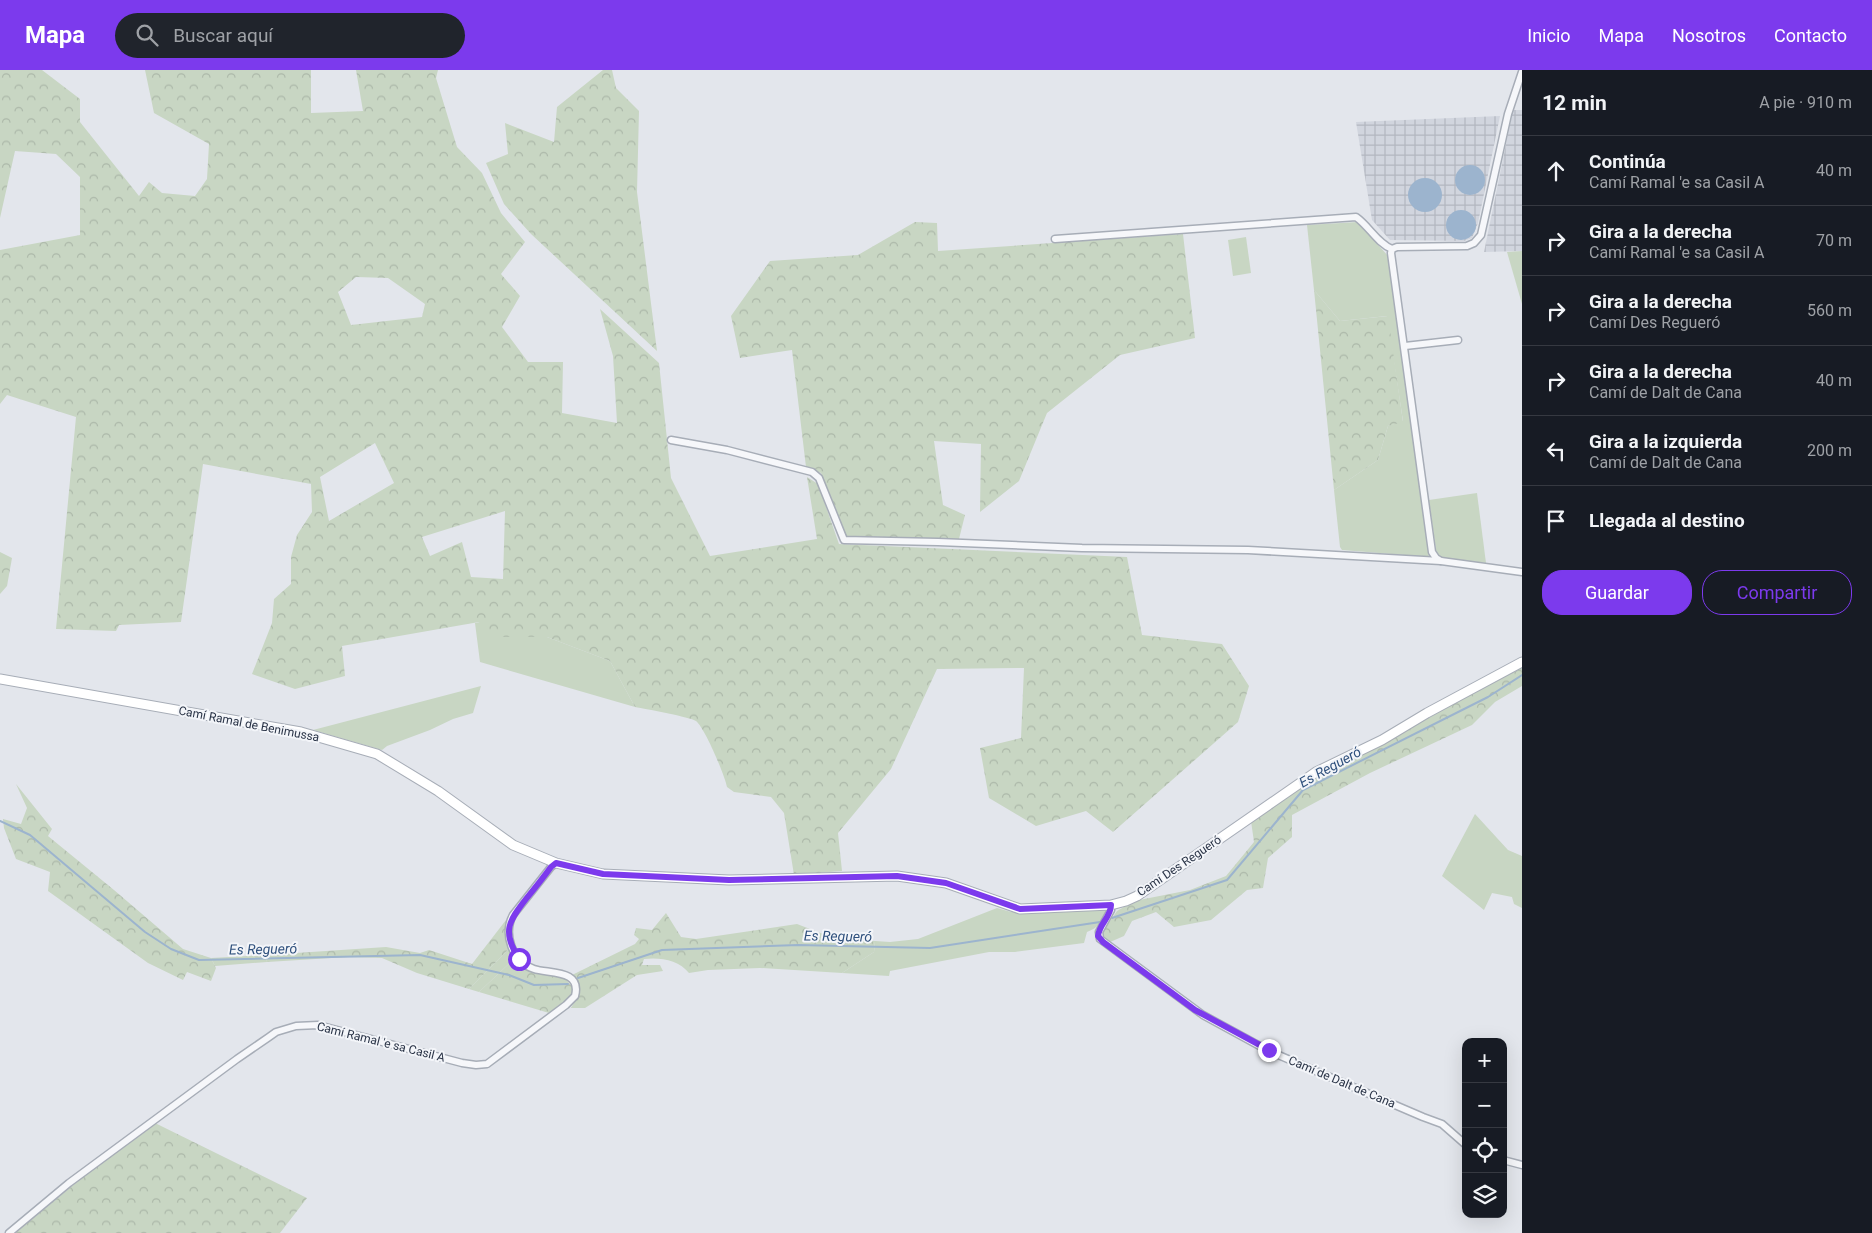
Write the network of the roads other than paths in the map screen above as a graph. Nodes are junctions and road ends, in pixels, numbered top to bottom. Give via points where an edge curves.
1 (1522, 72) edge
2 (1055, 239) dead end
3 (1392, 249) junction
4 (1458, 340) dead end
5 (1405, 346) junction
6 (671, 440) dead end
7 (1441, 561) junction
8 (1522, 572) edge
9 (1522, 662) edge
10 (0, 679) edge
11 (556, 863) junction
12 (1111, 905) junction
13 (1462, 1142) edge
14 (1507, 1161) edge
15 (1522, 1165) edge
16 (9, 1233) edge

1 - 3 street via 1508,114 1481,235 1467,246
2 - 3 street via 1356,217
3 - 5 street
4 - 5 street
5 - 7 street via 1432,552
6 - 7 street via 727,450 812,472 819,478 844,540 1248,550
7 - 8 street
9 - 12 street, Camí Des Regueró via 1382,740 1316,772 1137,896
10 - 11 street, Camí Ramal de Benimussa via 301,732 377,754 438,791 513,845
11 - 12 street, Camí Des Regueró via 603,874 729,880 897,876 946,883 1020,909
11 - 16 street, Camí Ramal 'e sa Casil A via 514,915 509,936 519,959 536,970 559,972 571,979 576,988 575,996 487,1064 462,1062 318,1025 284,1030 237,1058 69,1183
12 - 13 street, Camí de Dalt de Cana via 1098,932 1100,939 1195,1010 1278,1055 1442,1124
14 - 15 street

